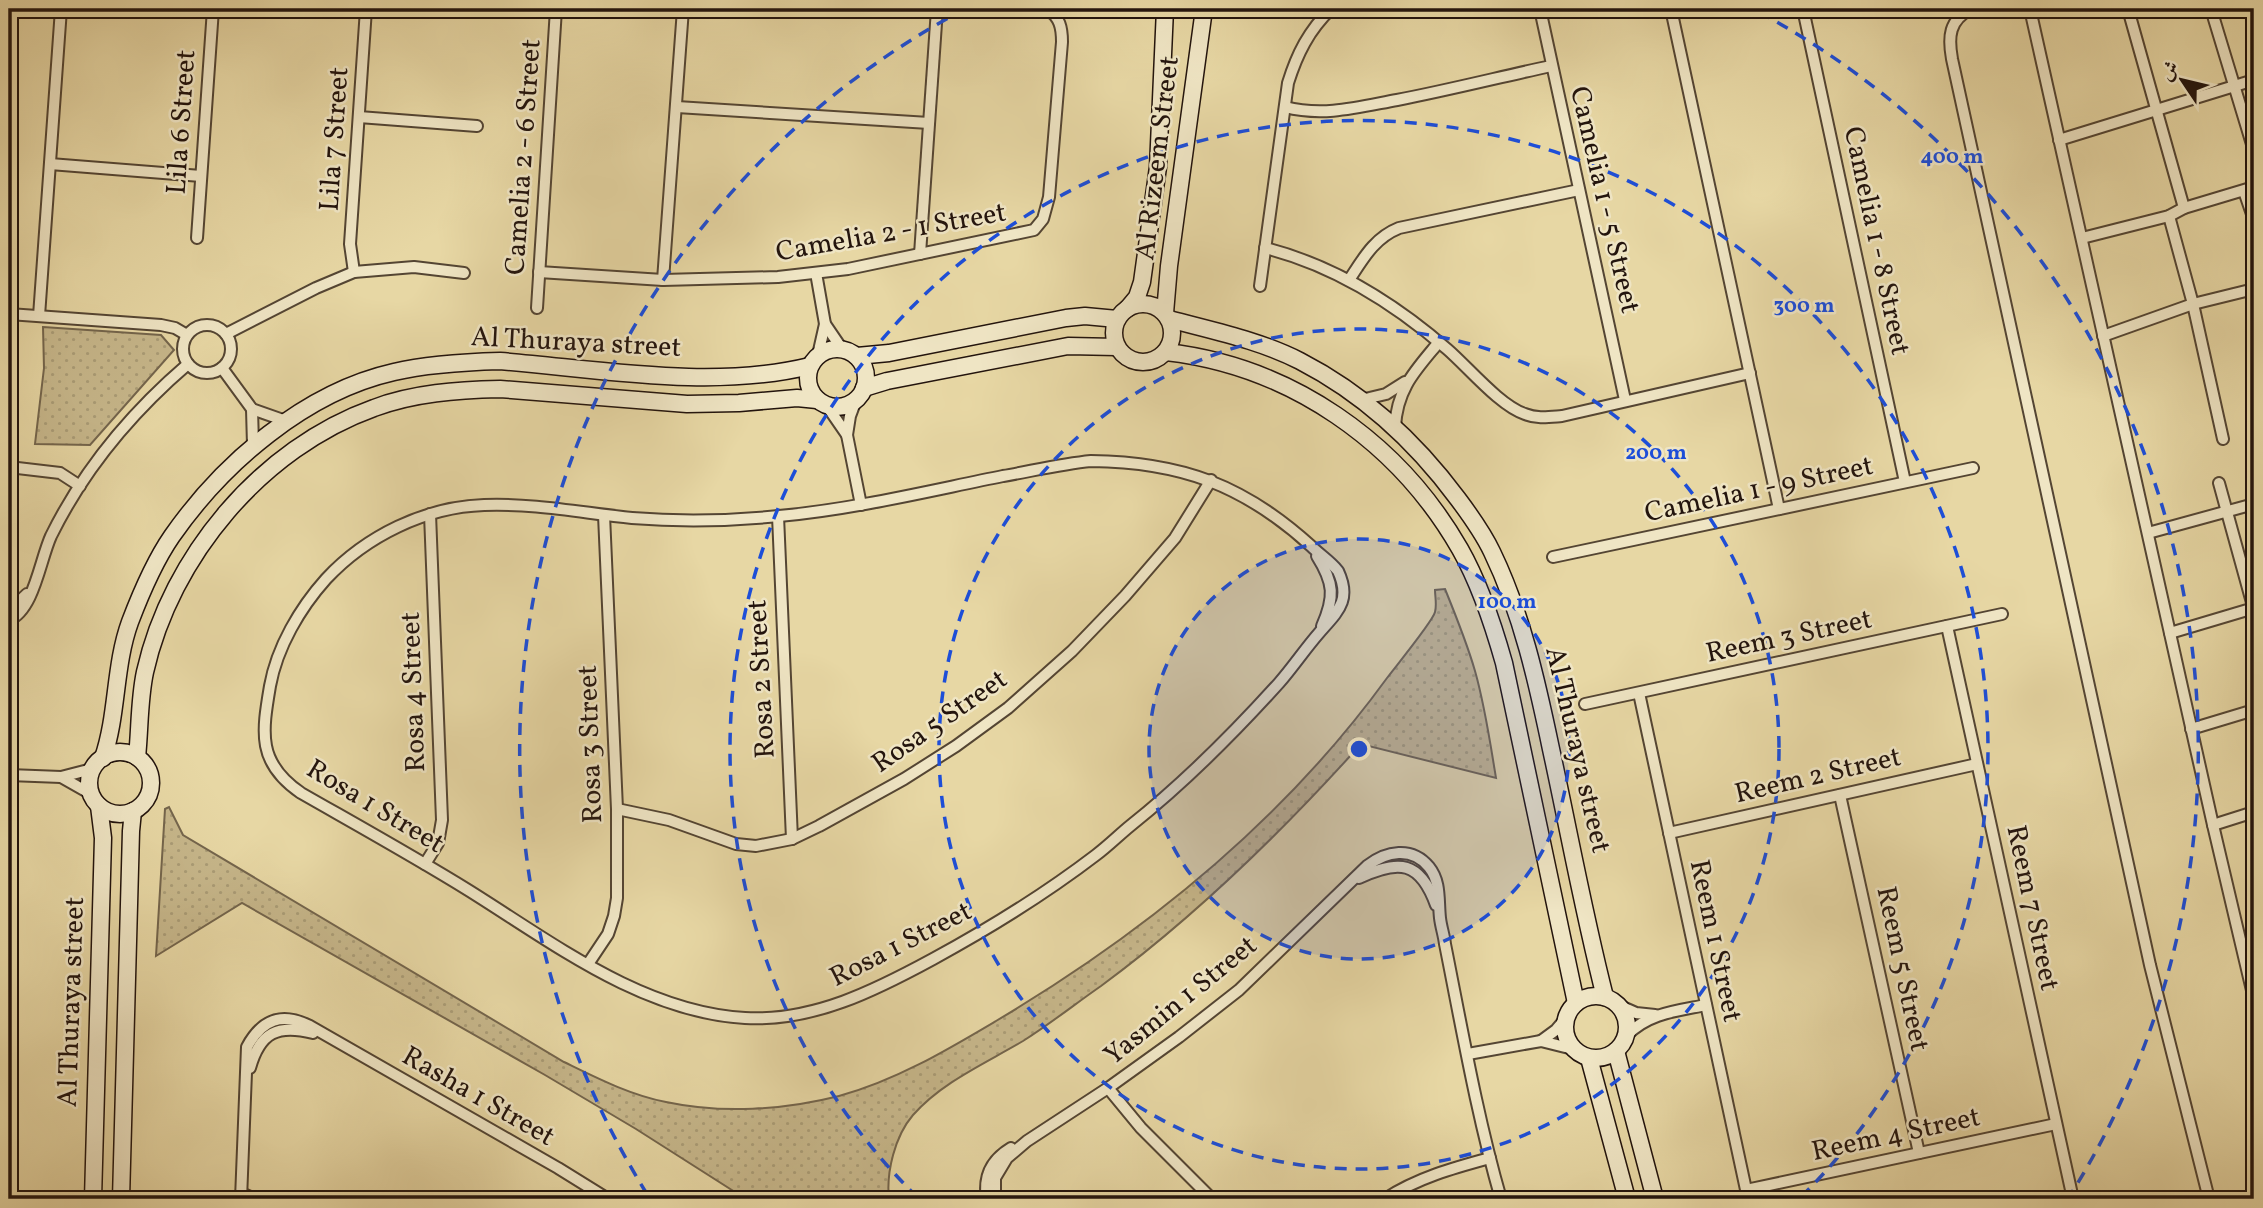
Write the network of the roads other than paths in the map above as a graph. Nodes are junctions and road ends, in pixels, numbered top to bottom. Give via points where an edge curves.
1 (61, 9) edge
2 (213, 9) edge
3 (366, 9) edge
4 (556, 9) edge
5 (683, 9) edge
6 (937, 9) edge
7 (1165, 9) edge
8 (1204, 9) edge
9 (1331, 9) edge
10 (1540, 9) edge
11 (1671, 9) edge
12 (1803, 9) edge
13 (1970, 9) edge
14 (2030, 9) edge
15 (2128, 9) edge
16 (2211, 9) edge
17 (1049, 10) edge
18 (1551, 66) junction
19 (2254, 80) edge
20 (2234, 85) junction
21 (677, 107) junction
22 (1285, 107) junction
23 (2157, 110) junction
24 (359, 117) junction
25 (929, 123) junction
26 (477, 126) dead end
27 (2059, 140) junction
28 (2254, 151) edge
29 (50, 164) junction
30 (1158, 167) junction
31 (1183, 170) junction
32 (201, 176) junction
33 (2249, 189) edge
34 (1579, 190) junction
35 (2184, 208) junction
36 (1152, 211) junction
37 (1176, 215) junction
38 (2169, 216) junction
39 (2254, 220) edge
40 (197, 238) dead end
41 (2082, 239) junction
42 (1265, 248) junction
43 (920, 254) junction
44 (354, 272) junction
45 (539, 272) junction
46 (464, 273) dead end
47 (816, 273) junction
48 (663, 280) junction
49 (1349, 280) junction
50 (1260, 286) dead end
51 (2254, 289) edge
52 (2193, 304) junction
53 (537, 307) dead end
54 (9, 314) edge
55 (1122, 314) junction
56 (39, 316) junction
57 (1167, 316) junction
58 (825, 324) junction
59 (226, 334) junction
60 (187, 335) junction
61 (2103, 336) junction
62 (1439, 342) junction
63 (1117, 347) junction
64 (842, 349) junction
65 (1166, 352) junction
66 (857, 356) junction
67 (814, 361) junction
68 (188, 364) junction
69 (222, 368) junction
70 (1750, 373) junction
71 (1408, 380) junction
72 (860, 394) junction
73 (1361, 400) junction
74 (1625, 400) junction
75 (822, 403) junction
76 (251, 409) junction
77 (286, 421) junction
78 (1395, 427) junction
79 (847, 435) junction
80 (2223, 439) dead end
81 (253, 445) junction
82 (9, 467) edge
83 (1973, 468) dead end
84 (1211, 480) junction
85 (1905, 482) junction
86 (2219, 482) dead end
87 (80, 486) junction
88 (861, 505) junction
89 (2254, 505) edge
90 (1779, 509) junction
91 (2228, 513) junction
92 (430, 514) junction
93 (604, 515) junction
94 (778, 516) junction
95 (2147, 533) junction
96 (1553, 557) dead end
97 (33, 586) junction
98 (2254, 608) edge
99 (9, 611) edge
100 (2003, 614) dead end
101 (9, 620) edge
102 (1947, 626) junction
103 (2170, 633) junction
104 (1639, 693) junction
105 (1585, 704) dead end
106 (2254, 710) edge
107 (2191, 729) junction
108 (137, 757) junction
109 (98, 763) junction
110 (1977, 764) junction
111 (9, 775) edge
112 (61, 777) junction
113 (1840, 795) junction
114 (95, 800) junction
115 (617, 809) junction
116 (133, 811) junction
117 (2254, 812) edge
118 (2213, 825) junction
119 (1669, 833) junction
120 (792, 839) junction
121 (425, 864) junction
122 (588, 964) junction
123 (2254, 999) edge
124 (1612, 1001) junction
125 (1576, 1003) junction
126 (1706, 1004) junction
127 (1655, 1015) junction
128 (1566, 1018) junction
129 (1626, 1035) junction
130 (1541, 1041) junction
131 (1573, 1049) junction
132 (1616, 1051) junction
133 (1468, 1054) junction
134 (1589, 1058) junction
135 (1108, 1088) junction
136 (2056, 1124) junction
137 (1027, 1141) junction
138 (1919, 1153) junction
139 (1490, 1158) junction
140 (1747, 1195) edge
141 (241, 1196) edge
142 (93, 1199) edge
143 (121, 1199) edge
144 (255, 1199) edge
145 (608, 1199) edge
146 (987, 1199) edge
147 (995, 1199) edge
148 (1212, 1199) edge
149 (1385, 1199) edge
150 (1501, 1199) edge
151 (1627, 1199) edge
152 (1656, 1199) edge
153 (2073, 1199) edge
154 (2209, 1199) edge

1 - 29 street
2 - 32 street, Lila 6 Street
3 - 24 street, Lila 7 Street
4 - 45 street, Camelia 2 - 6 Street
5 - 21 street
6 - 25 street
7 - 30 street, Al Rizeem Street
8 - 31 street, Al Rizeem Street
9 - 22 street via 1296,57
10 - 18 street, Camelia 1 - 5 Street
11 - 70 street
12 - 85 street, Camelia 1 - 8 Street
13 - 154 street via 1954,23 1948,40 2150,965
14 - 27 street
15 - 23 street
16 - 20 street
17 - 43 street, Camelia 2 - 1 Street via 1059,20 1062,42 1049,197 1040,225 1025,233
18 - 22 street via 1335,111
18 - 34 street, Camelia 1 - 5 Street
19 - 20 street
20 - 23 street
20 - 28 street
21 - 25 street
21 - 48 street
22 - 42 street
23 - 27 street
23 - 35 street
24 - 26 street
24 - 44 street, Lila 7 Street via 351,244
25 - 43 street
27 - 41 street
29 - 32 street
29 - 56 street
30 - 31 street
30 - 36 street, Al Rizeem Street
31 - 37 street, Al Rizeem Street
32 - 40 street, Lila 6 Street
33 - 35 street
33 - 39 street
34 - 49 street via 1399,228 1372,246
34 - 74 street, Camelia 1 - 5 Street
35 - 38 street
36 - 37 street
36 - 55 street, Al Rizeem Street via 1140,290
37 - 57 street, Al Rizeem Street
38 - 41 street
38 - 52 street
41 - 61 street
42 - 49 street
42 - 50 street
43 - 47 street, Camelia 2 - 1 Street
44 - 46 street via 414,267
44 - 59 street
45 - 48 street, Camelia 2 - 1 Street
45 - 53 street, Camelia 2 - 6 Street
47 - 48 street, Camelia 2 - 1 Street
47 - 58 street
49 - 62 street
51 - 52 street
52 - 61 street
52 - 80 street
54 - 56 street
55 - 57 street via 1147,304
55 - 63 street via 1114,333
55 - 66 street via 1066,318
56 - 60 street via 161,325
57 - 65 street via 1173,332
57 - 73 street, Al Thuraya street via 1299,361
58 - 64 street
58 - 67 street
59 - 60 street via 211,325 194,328
59 - 69 street via 231,348
60 - 68 street via 183,349
61 - 95 street
62 - 71 street
62 - 74 street via 1507,405 1524,414 1562,416
63 - 65 street via 1140,363 1154,361
63 - 72 street via 1068,346 887,381
64 - 66 street
64 - 67 street via 829,349
65 - 125 street, Al Thuraya street via 1220,360 1314,400 1391,461 1431,505 1455,541 1493,621
66 - 72 street via 864,368
67 - 75 street via 808,384
67 - 77 street, Al Thuraya street via 778,372 689,376 500,361 434,366 365,381
68 - 69 street via 208,373
68 - 87 street via 127,422
69 - 76 street
70 - 74 street
70 - 90 street
71 - 73 street via 1386,394
71 - 78 street via 1398,403
72 - 75 street via 845,406
72 - 79 street
73 - 78 street, Al Thuraya street
75 - 79 street
75 - 108 street, Al Thuraya street via 807,398 687,404 470,390 401,400 341,422 250,488 190,562 172,592 145,673
76 - 77 street
76 - 81 street
77 - 81 street, Al Thuraya street
78 - 124 street, Al Thuraya street via 1422,453 1471,516 1506,583 1528,649
79 - 88 street
81 - 109 street, Al Thuraya street via 172,537 148,579 121,653 110,735
82 - 87 street via 60,473
83 - 85 street, Camelia 1 - 9 Street
84 - 88 street, Rosa 1 Street via 1133,462 1091,461
84 - 120 street, Rosa 5 Street via 1175,538 1125,596 1008,708 904,779
84 - 122 street, Rosa 1 Street via 1270,513 1312,548 1331,588 1330,607 1296,665 1185,780 1099,854 963,943 893,981 858,997 786,1016 748,1018 671,1005
85 - 90 street, Camelia 1 - 9 Street
86 - 91 street
87 - 97 street via 51,537
88 - 94 street, Rosa 1 Street
89 - 91 street
90 - 96 street, Camelia 1 - 9 Street
91 - 95 street
91 - 98 street
92 - 93 street, Rosa 1 Street via 502,505
92 - 121 street, Rosa 4 Street via 442,820 438,843
92 - 121 street, Rosa 1 Street via 380,535 338,566 316,591 282,648 265,729 270,763 289,785
93 - 94 street, Rosa 1 Street via 691,520
93 - 115 street, Rosa 3 Street
94 - 120 street, Rosa 2 Street
95 - 103 street
97 - 99 street
97 - 101 street via 25,609
98 - 103 street
100 - 102 street, Reem 3 Street
102 - 104 street, Reem 3 Street
102 - 110 street, Reem 7 Street
103 - 107 street
104 - 105 street, Reem 3 Street
104 - 119 street, Reem 1 Street
106 - 107 street
107 - 118 street
108 - 109 street via 120,752
108 - 116 street via 150,774 151,785 142,805
109 - 112 street
109 - 114 street via 89,786
110 - 113 street, Reem 2 Street
110 - 136 street, Reem 7 Street
111 - 112 street
112 - 114 street
113 - 119 street, Reem 2 Street
113 - 138 street, Reem 5 Street
114 - 116 street via 115,814
114 - 142 street, Al Thuraya street via 103,838
115 - 120 street, Rosa 5 Street via 669,820 736,844 756,846
115 - 122 street, Rosa 3 Street via 614,916 604,942
116 - 143 street, Al Thuraya street
117 - 118 street
118 - 123 street
119 - 126 street, Reem 1 Street
121 - 122 street, Rosa 1 Street
124 - 125 street via 1595,996
124 - 127 street via 1636,1013
124 - 129 street via 1625,1014
125 - 128 street
126 - 127 street
126 - 140 street, Reem 1 Street
127 - 129 street
128 - 130 street
128 - 131 street via 1565,1034
129 - 132 street
130 - 131 street
130 - 133 street
131 - 134 street
132 - 134 street
132 - 152 street
133 - 135 street, Yasmin 1 Street via 1440,918 1429,888 1407,868 1392,866 1351,882 1239,990
133 - 139 street, Yasmin 1 Street
134 - 151 street
135 - 137 street, Yasmin 1 Street
135 - 148 street
136 - 138 street, Reem 4 Street
136 - 153 street, Reem 7 Street
137 - 146 street, Yasmin 1 Street via 991,1165 986,1176
137 - 147 street, Yasmin 1 Street via 1000,1167
138 - 140 street, Reem 4 Street
139 - 149 street via 1415,1182
139 - 150 street, Yasmin 1 Street
141 - 144 street
141 - 145 street, Rasha 1 Street via 247,1047 262,1026 286,1018 299,1020

